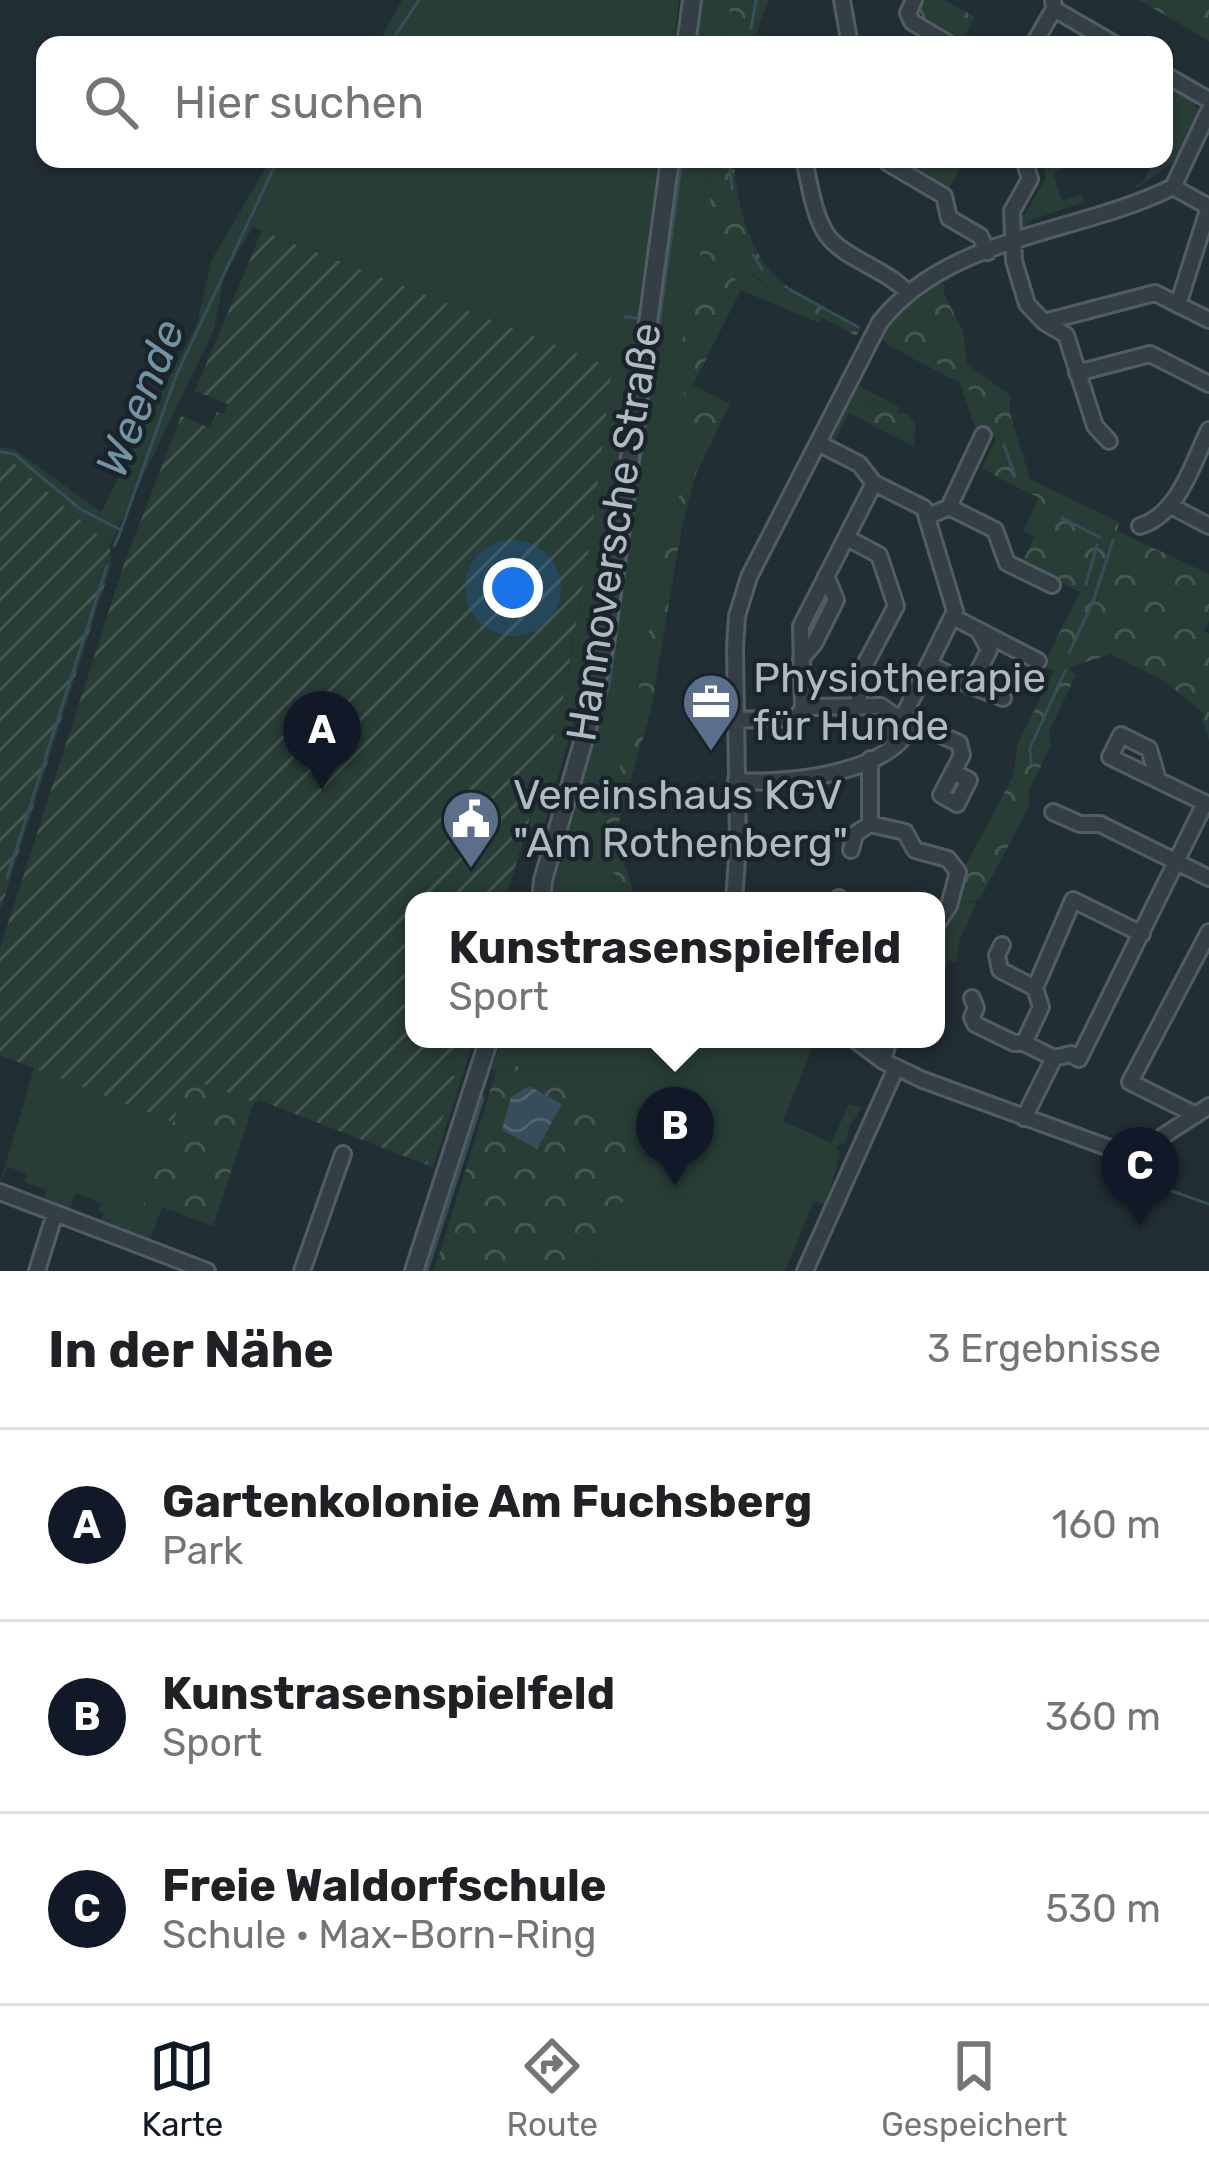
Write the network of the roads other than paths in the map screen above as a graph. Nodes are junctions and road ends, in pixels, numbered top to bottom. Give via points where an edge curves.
1 (692, 0) edge
2 (842, 0) edge
3 (914, 0) edge
4 (1053, 4) edge
5 (687, 36) edge
6 (848, 36) edge
7 (936, 36) edge
8 (1037, 36) edge
9 (1101, 36) edge
10 (1173, 79) edge
11 (1209, 100) edge
12 (1209, 111) edge
13 (669, 168) edge
14 (807, 168) edge
15 (901, 168) edge
16 (1027, 168) edge
17 (1174, 187) junction
18 (1209, 207) edge
19 (1012, 244) junction
20 (988, 252) junction
21 (908, 292) junction
22 (1181, 297) junction
23 (1209, 320) edge
24 (1044, 322) junction
25 (1077, 373) junction
26 (1209, 384) edge
27 (1209, 430) edge
28 (983, 435) dead end
29 (1109, 441) dead end
30 (818, 442) junction
31 (1203, 458) edge
32 (874, 483) junction
33 (1171, 506) junction
34 (949, 507) junction
35 (927, 518) junction
36 (1140, 526) dead end
37 (1209, 526) edge
38 (847, 538) junction
39 (1052, 585) dead end
40 (952, 617) junction
41 (979, 631) junction
42 (1038, 661) dead end
43 (929, 664) junction
44 (859, 682) junction
45 (971, 686) junction
46 (1003, 698) dead end
47 (802, 707) junction
48 (860, 707) junction
49 (897, 716) junction
50 (735, 720) junction
51 (892, 746) junction
52 (870, 759) junction
53 (953, 772) dead end
54 (1158, 780) dead end
55 (736, 781) junction
56 (1207, 799) edge
57 (1053, 812) dead end
58 (870, 824) junction
59 (851, 850) dead end
60 (1177, 862) junction
61 (1209, 878) edge
62 (543, 892) edge
63 (736, 892) edge
64 (945, 913) edge
65 (1209, 932) edge
66 (1142, 934) junction
67 (1002, 945) dead end
68 (1192, 966) junction
69 (1209, 974) edge
70 (1035, 988) junction
71 (972, 998) dead end
72 (1024, 1043) junction
73 (486, 1048) edge
74 (867, 1048) edge
75 (889, 1048) edge
76 (1054, 1058) junction
77 (889, 1064) junction
78 (1203, 1111) edge
79 (1024, 1118) junction
80 (343, 1154) dead end
81 (0, 1192) edge
82 (55, 1213) junction
83 (198, 1269) edge
84 (37, 1271) edge
85 (302, 1271) edge
86 (414, 1271) edge
87 (806, 1271) edge

1 - 5 street
2 - 6 street
3 - 7 street via 912,22
4 - 8 street
4 - 9 street
10 - 11 street
12 - 17 street
13 - 62 street, Hannoversche Straße via 599,676
14 - 21 street via 824,232
15 - 20 street via 944,196 949,218 980,236
16 - 19 street via 1030,179 1012,211
17 - 18 street
17 - 19 street
18 - 22 street
19 - 20 street
19 - 24 street via 1028,304
20 - 21 street
21 - 30 street via 880,322
22 - 23 street
22 - 24 street via 1155,293
24 - 25 street via 1066,335
25 - 26 street via 1150,354
25 - 29 street via 1095,426
27 - 31 street
28 - 34 street
30 - 32 street via 859,464
30 - 50 street via 743,595
31 - 33 street
32 - 35 street via 924,508
32 - 38 street
33 - 36 street
33 - 37 street
34 - 35 street
34 - 39 street via 995,530 1007,562
35 - 40 street
38 - 44 street via 879,555 896,606
38 - 47 street via 801,626
40 - 41 street
40 - 43 street
41 - 42 street
41 - 45 street via 988,650
43 - 45 street
43 - 49 street
44 - 48 street
44 - 49 street via 866,698
45 - 46 street
47 - 48 street
47 - 50 street via 797,718
48 - 49 street
49 - 51 street
49 - 51 street via 907,736
49 - 53 street via 959,743
50 - 55 street
51 - 52 street
52 - 55 street via 810,779
52 - 58 street
54 - 56 street
55 - 63 street
56 - 60 street
57 - 60 street via 1100,824
58 - 59 street via 855,834
58 - 64 street via 905,832 915,850 948,859 958,872
60 - 61 street
60 - 66 street
65 - 68 street
66 - 70 street via 1073,900
66 - 76 street via 1079,1059
67 - 70 street via 1000,970
68 - 69 street
68 - 78 street via 1130,1082
70 - 72 street via 1041,1007
71 - 72 street via 975,1024
72 - 76 street
73 - 86 street
74 - 77 street
75 - 77 street
76 - 79 street
77 - 79 street
77 - 87 street
78 - 79 street via 1151,1144 1124,1150
80 - 85 street
81 - 82 street
82 - 83 street
82 - 84 street

